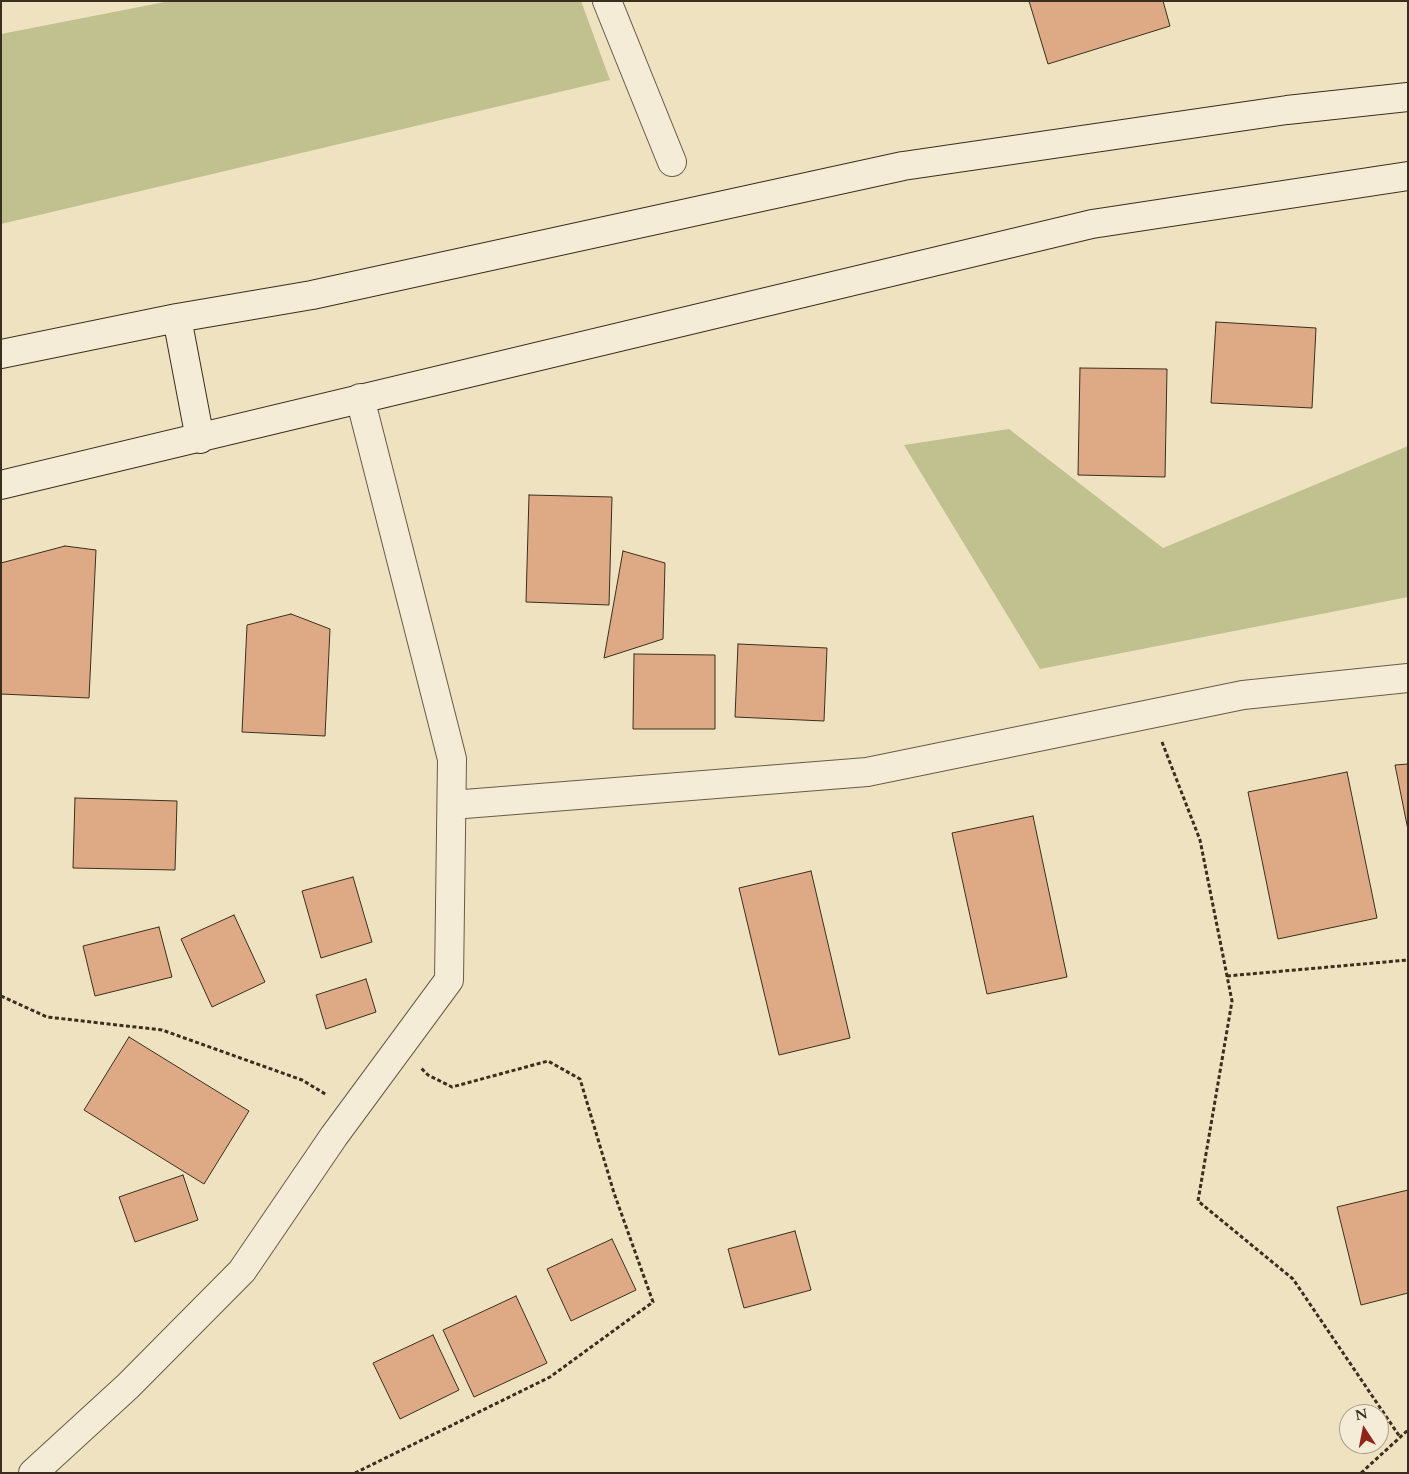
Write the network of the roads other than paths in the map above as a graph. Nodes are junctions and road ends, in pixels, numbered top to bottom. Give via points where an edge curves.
1 (607, 1) edge
2 (1408, 97) edge
3 (672, 162) dead end
4 (1408, 176) edge
5 (177, 318) junction
6 (1, 354) edge
7 (360, 398) junction
8 (200, 439) junction
9 (1, 485) edge
10 (1408, 678) edge
11 (452, 805) junction
12 (33, 1473) edge

1 - 3 main road
2 - 5 main road via 1287,110 903,166 312,295
4 - 7 main road via 1092,224
5 - 6 main road
5 - 8 main road
7 - 8 main road
7 - 11 main road via 452,759
8 - 9 main road
10 - 11 main road via 1243,695 867,772
11 - 12 main road via 449,980 352,1110 242,1271 128,1386

